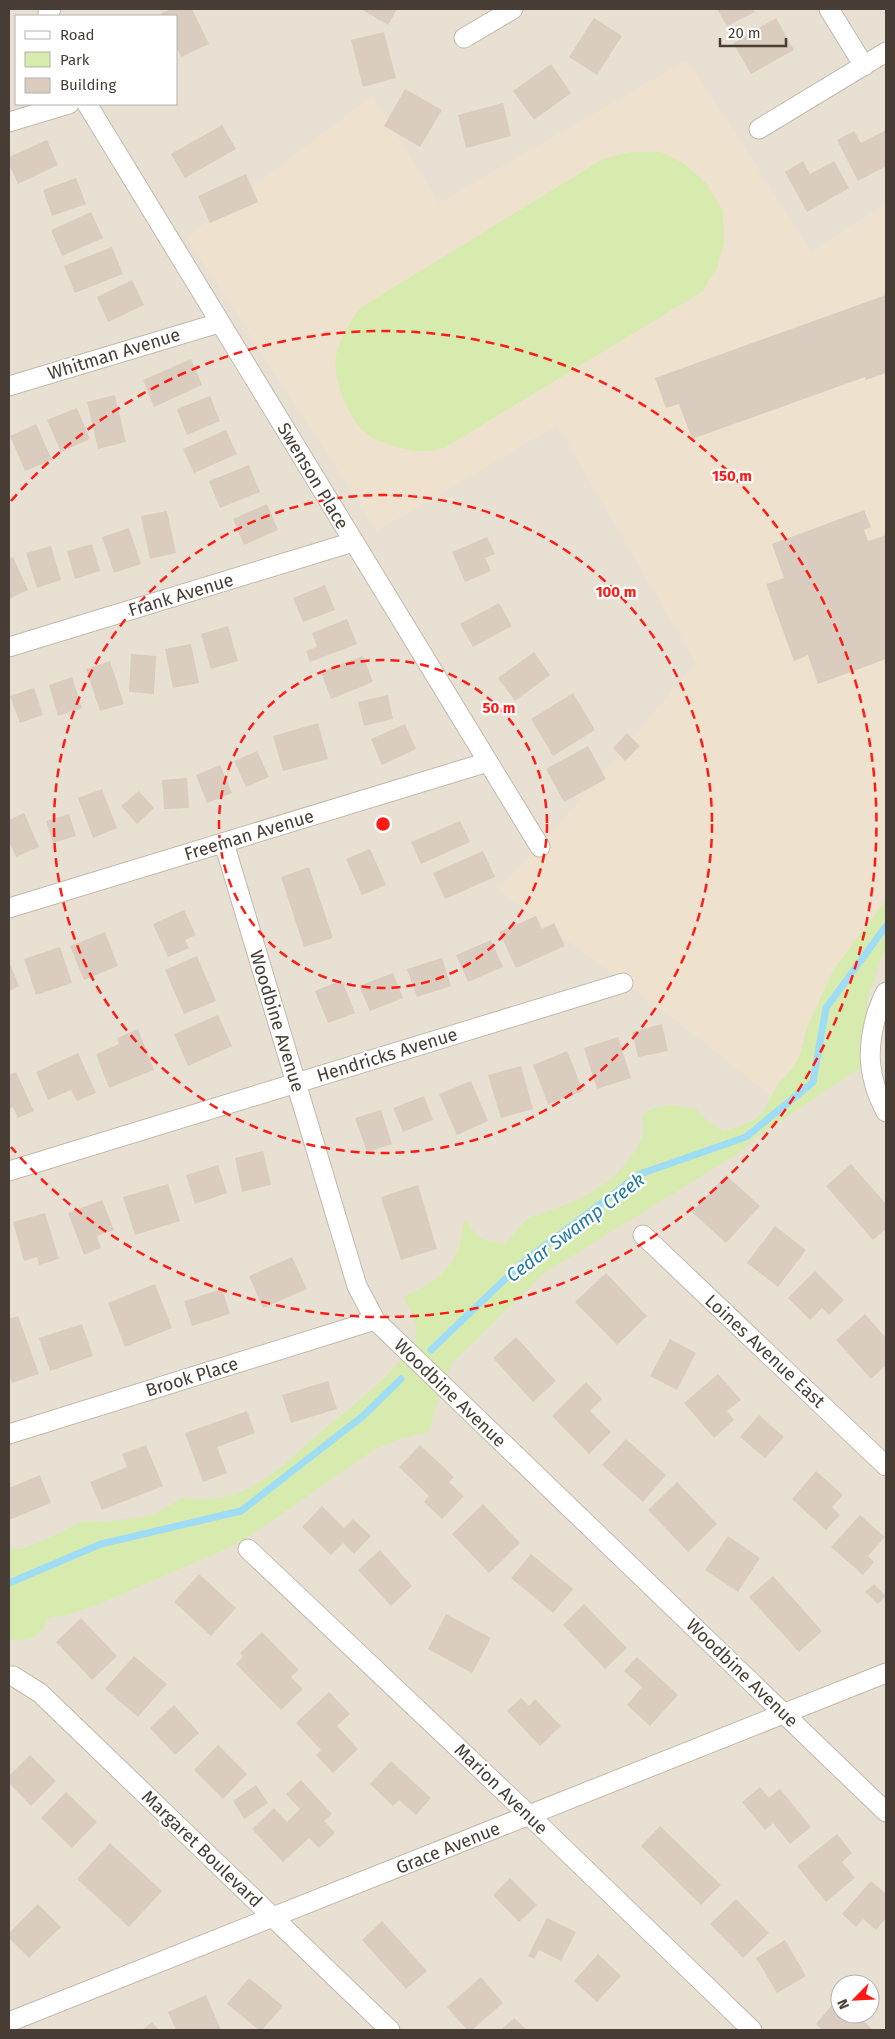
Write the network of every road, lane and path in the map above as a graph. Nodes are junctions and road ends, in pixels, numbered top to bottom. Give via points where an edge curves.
1 (513, 9) edge
2 (829, 9) edge
3 (464, 38) dead end
4 (886, 52) edge
5 (864, 66) junction
6 (66, 105) edge
7 (88, 105) edge
8 (9, 122) edge
9 (759, 129) dead end
10 (220, 323) junction
11 (9, 386) edge
12 (353, 542) junction
13 (9, 648) edge
14 (488, 762) junction
15 (224, 843) junction
16 (540, 847) dead end
17 (9, 908) edge
18 (622, 983) dead end
19 (886, 992) edge
20 (295, 1084) junction
21 (886, 1112) edge
22 (9, 1171) edge
23 (643, 1235) dead end
24 (375, 1320) junction
25 (9, 1434) edge
26 (886, 1466) edge
27 (248, 1549) dead end
28 (886, 1673) edge
29 (9, 1676) edge
30 (784, 1714) junction
31 (886, 1812) edge
32 (530, 1816) junction
33 (272, 1917) junction
34 (20, 2023) edge
35 (390, 2030) edge
36 (752, 2030) edge

1 - 3 street
2 - 5 street
4 - 5 street
5 - 9 street
6 - 8 street
7 - 10 street, Swenson Place
10 - 11 street, Whitman Avenue
10 - 12 street, Swenson Place
12 - 13 street, Frank Avenue
12 - 14 street, Swenson Place
14 - 15 street, Freeman Avenue
14 - 16 street, Swenson Place
15 - 17 street, Freeman Avenue
15 - 20 street, Woodbine Avenue
18 - 20 street, Hendricks Avenue
19 - 21 street via 870,1035 873,1082
20 - 22 street, Hendricks Avenue
20 - 24 street, Woodbine Avenue via 357,1286
23 - 26 street, Loines Avenue East
24 - 25 street, Brook Place
24 - 30 street, Woodbine Avenue
27 - 32 street, Marion Avenue
28 - 30 street, Grace Avenue
29 - 33 street, Margaret Boulevard via 40,1693
30 - 31 street, Woodbine Avenue
30 - 32 street, Grace Avenue
32 - 33 street, Grace Avenue
32 - 36 street, Marion Avenue
33 - 34 street, Grace Avenue
33 - 35 street, Margaret Boulevard

